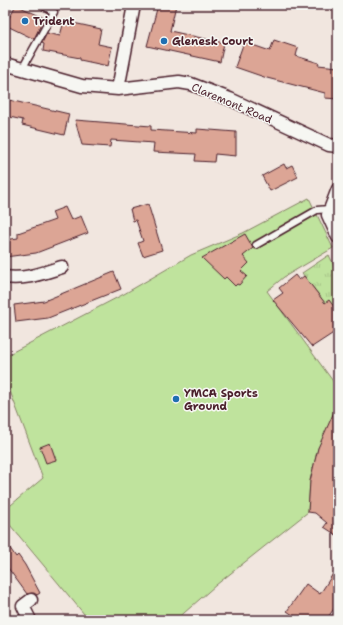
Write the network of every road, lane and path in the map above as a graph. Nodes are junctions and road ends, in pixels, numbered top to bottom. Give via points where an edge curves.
1 (8, 5) edge
2 (42, 5) edge
3 (134, 5) edge
4 (5, 10) edge
5 (5, 64) edge
6 (22, 69) junction
7 (118, 89) junction
8 (338, 146) edge
9 (338, 188) edge
10 (329, 209) junction
11 (338, 237) edge
12 (256, 246) dead end
13 (62, 267) dead end
14 (5, 277) edge
15 (31, 600) dead end
16 (30, 620) edge

1 - 4 lane
2 - 6 lane via 54,12
3 - 7 street
5 - 6 street, Claremont Road
6 - 7 street, Claremont Road via 82,86
7 - 8 street, Claremont Road via 179,82 191,84 230,99 329,145
9 - 10 street
10 - 11 street via 328,215
10 - 12 lane via 317,210
13 - 14 street via 16,279
15 - 16 street via 23,606

